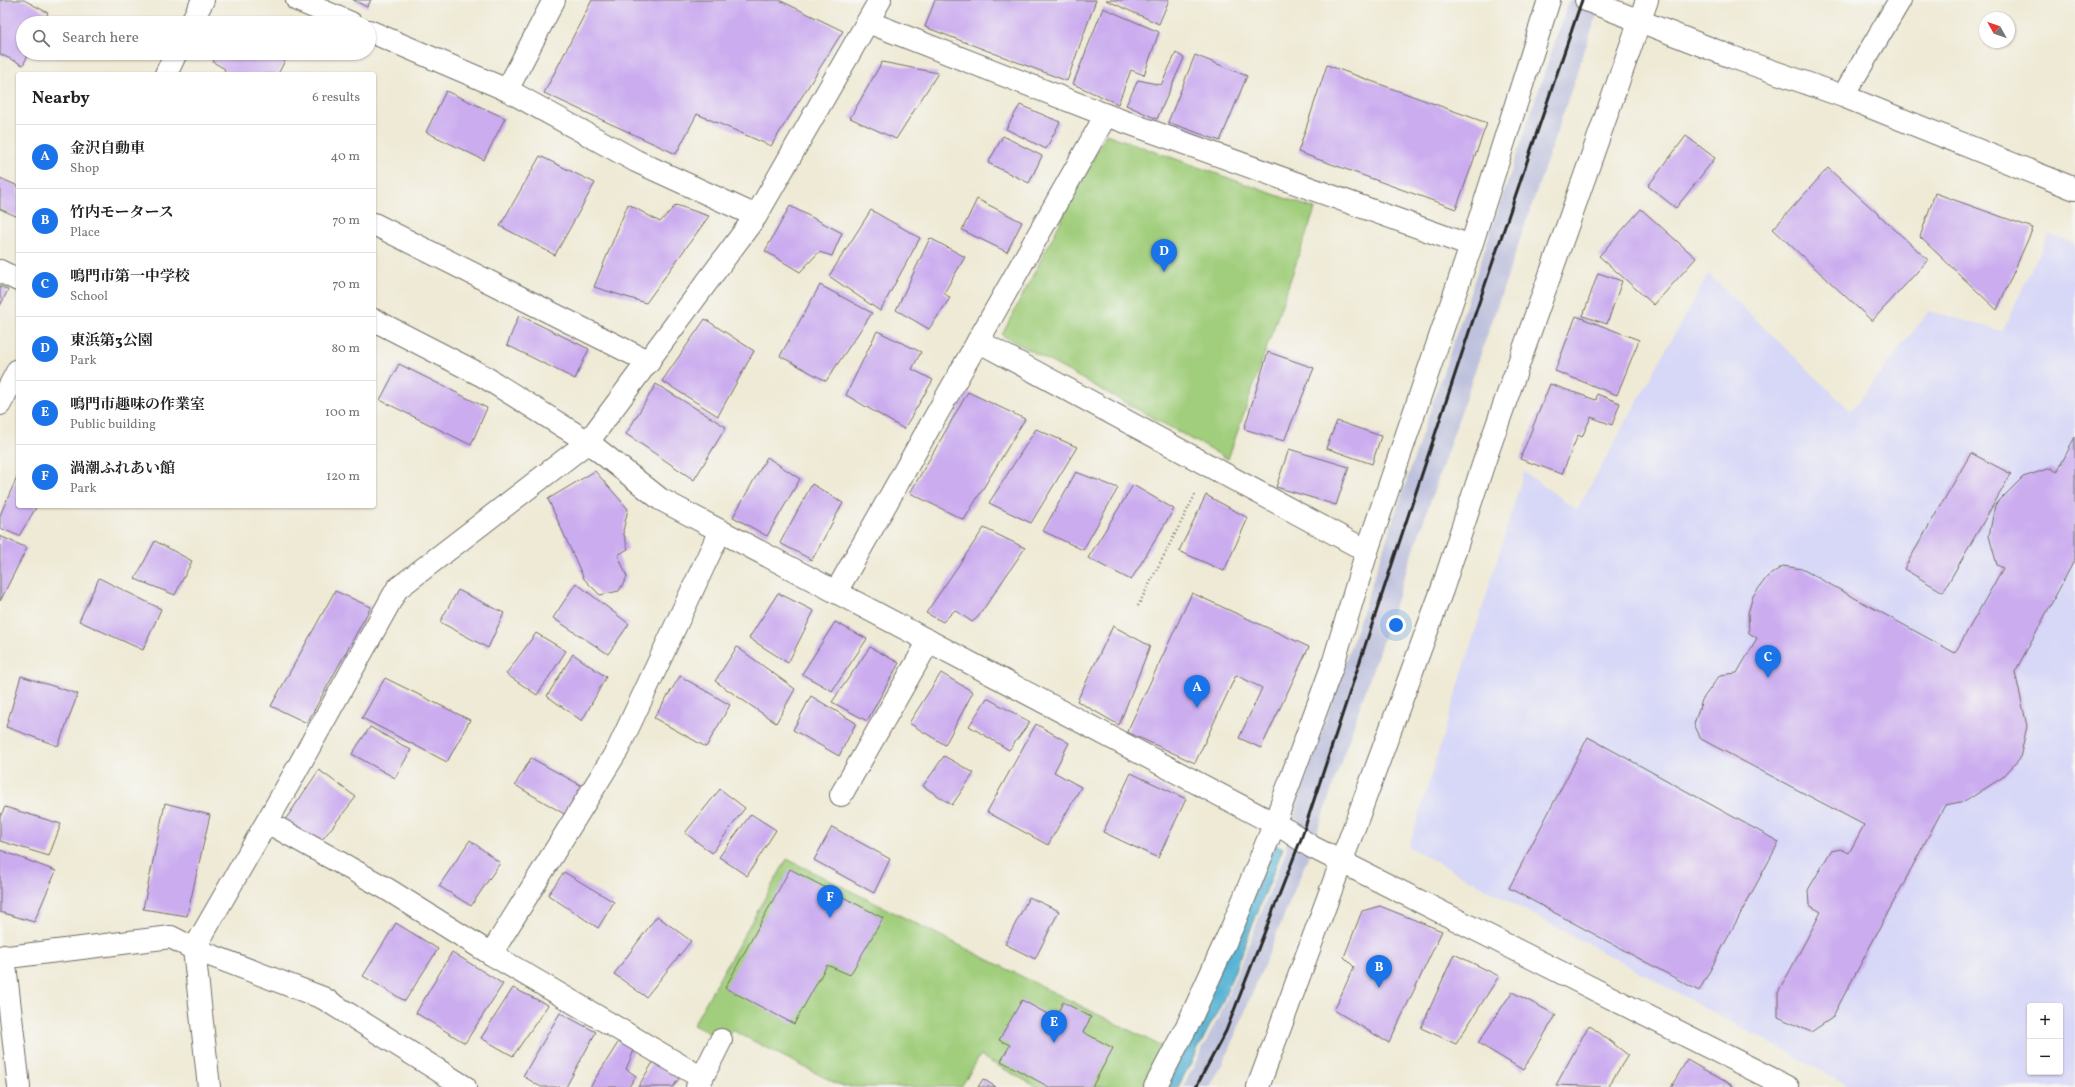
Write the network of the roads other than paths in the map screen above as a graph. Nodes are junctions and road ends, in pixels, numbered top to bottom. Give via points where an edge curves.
1 (203, 0) edge
2 (297, 0) edge
3 (554, 0) edge
4 (880, 0) edge
5 (1549, 0) edge
6 (1586, 0) edge
7 (1647, 0) edge
8 (1900, 0) edge
9 (195, 16) edge
10 (335, 16) edge
11 (1639, 21) junction
12 (868, 22) junction
13 (376, 34) edge
14 (173, 60) edge
15 (167, 72) edge
16 (507, 90) junction
17 (1842, 96) junction
18 (1106, 115) junction
19 (2075, 189) edge
20 (756, 216) junction
21 (376, 225) edge
22 (1471, 246) junction
23 (0, 271) edge
24 (16, 279) edge
25 (376, 321) edge
26 (978, 341) junction
27 (649, 362) junction
28 (16, 374) edge
29 (0, 404) edge
30 (588, 442) junction
31 (720, 531) junction
32 (1367, 551) junction
33 (836, 592) junction
34 (929, 641) junction
35 (841, 794) dead end
36 (267, 822) junction
37 (1274, 825) junction
38 (1341, 860) junction
39 (194, 949) junction
40 (491, 954) junction
41 (2, 957) edge
42 (721, 1040) dead end
43 (699, 1083) edge
44 (19, 1087) edge
45 (209, 1087) edge
46 (465, 1087) edge
47 (1155, 1087) edge
48 (1258, 1087) edge
49 (1788, 1087) edge

1 - 9 street
2 - 10 street
3 - 16 street
4 - 12 street
5 - 22 street
6 - 11 street
7 - 11 street
8 - 17 street
11 - 17 street
11 - 38 street via 1484,462 1442,590
12 - 18 street
12 - 20 street
13 - 16 street
14 - 15 street
16 - 20 street via 636,160
17 - 19 street
18 - 22 street
18 - 26 street
20 - 27 street
21 - 27 street
22 - 32 street
23 - 24 street
25 - 30 street via 483,376
26 - 32 street
26 - 33 street
27 - 30 street
28 - 29 street
30 - 31 street via 660,499
30 - 36 street via 397,588
31 - 33 street
31 - 40 street via 618,749
32 - 37 street via 1333,664
33 - 34 street
34 - 35 street
34 - 37 street
36 - 39 street
36 - 40 street via 387,889
37 - 38 street
37 - 47 street via 1218,960
38 - 48 street
38 - 49 street
39 - 41 street via 171,937
39 - 45 street
39 - 46 street via 323,998
40 - 43 street
41 - 44 street
42 - 43 street

